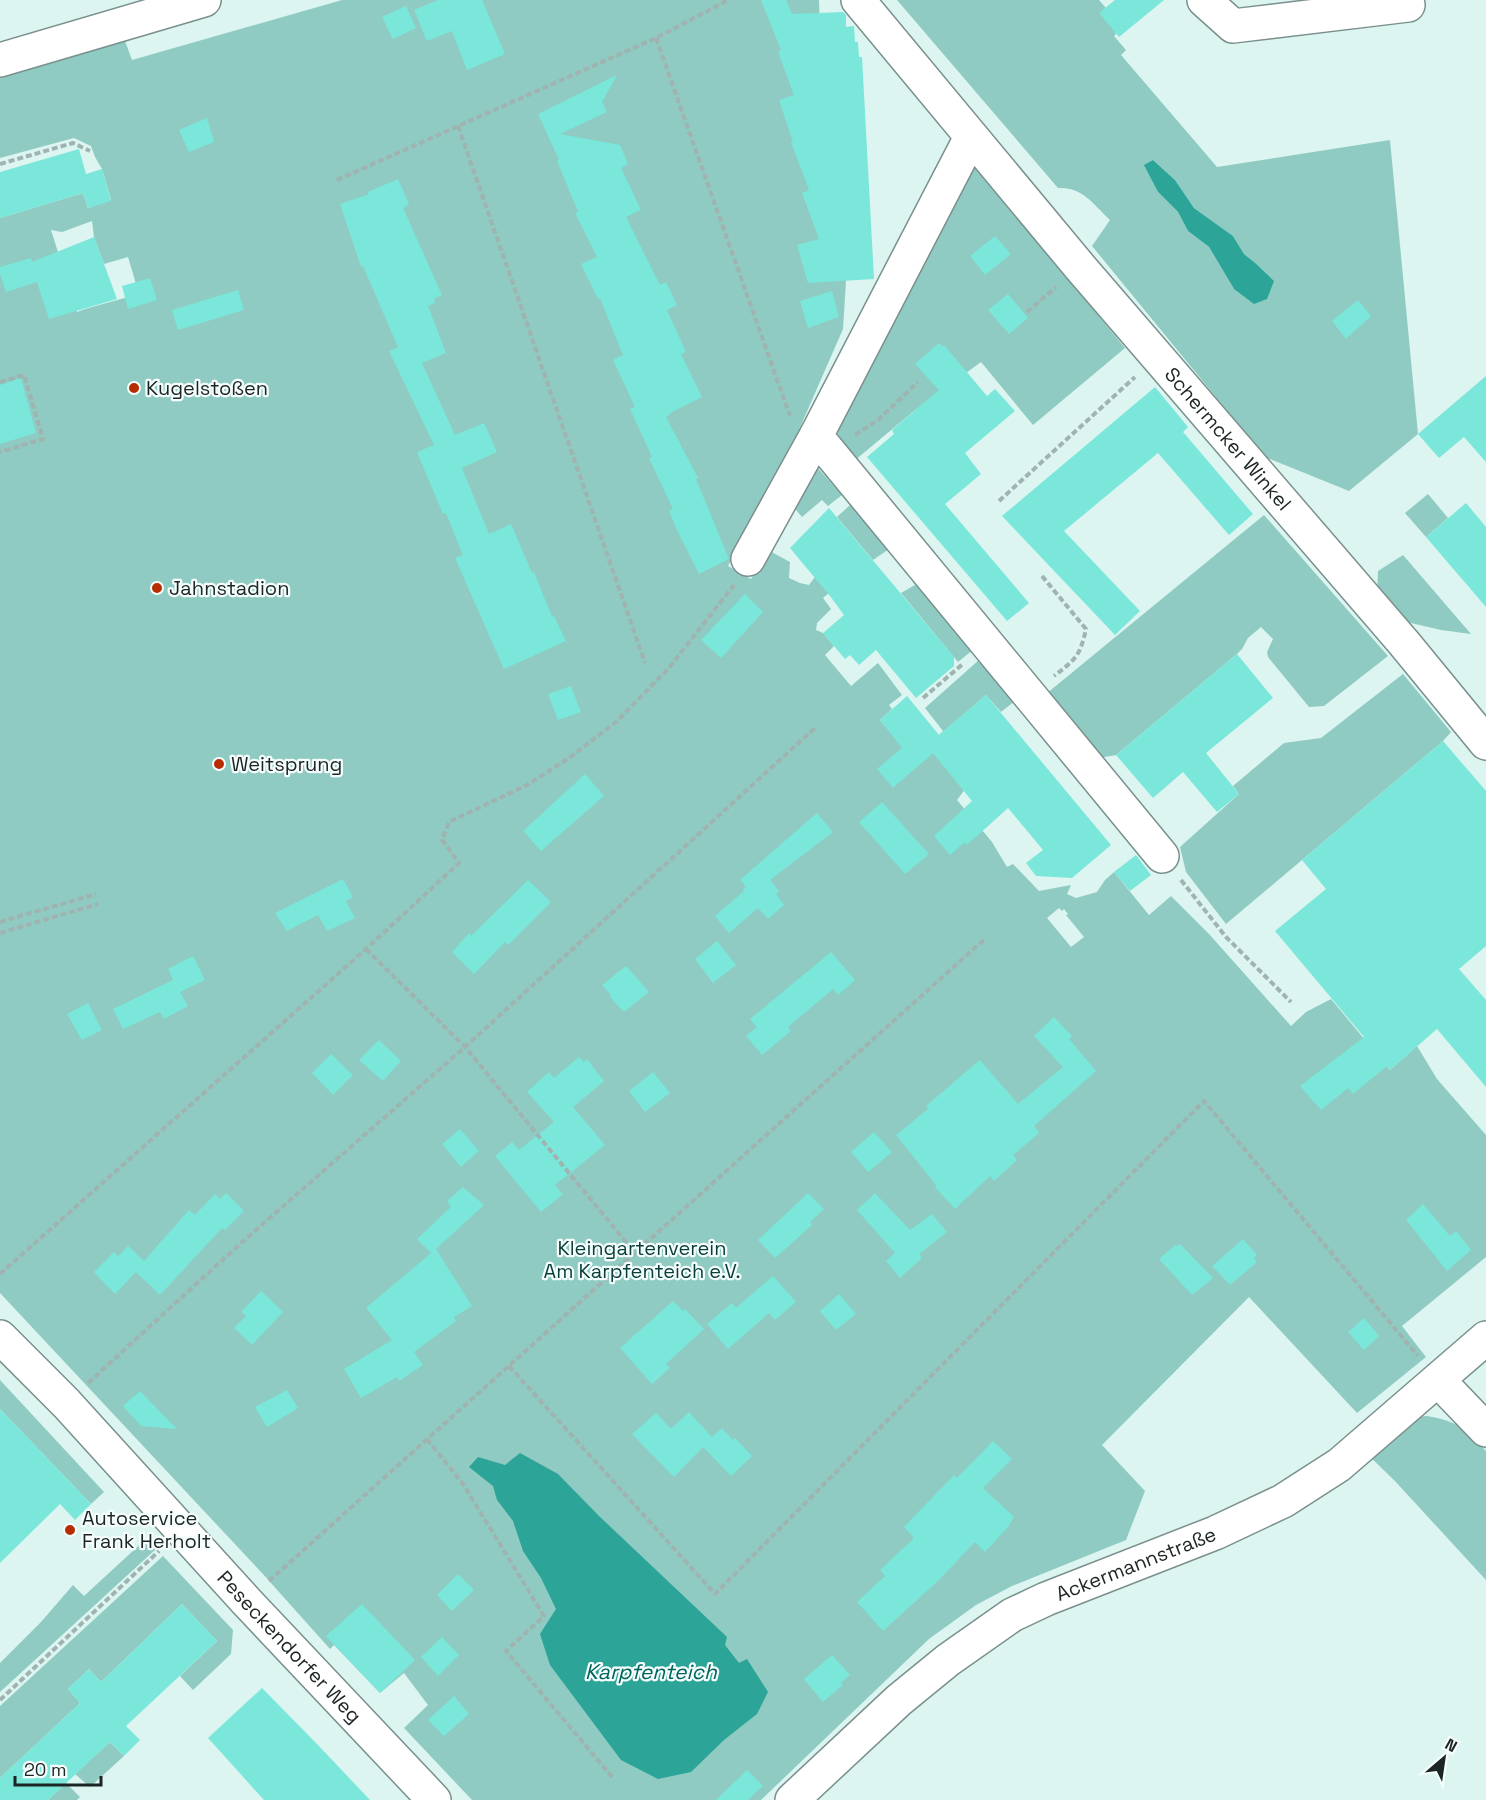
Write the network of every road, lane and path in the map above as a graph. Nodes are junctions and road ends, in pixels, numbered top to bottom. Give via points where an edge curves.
1 (204, 0) edge
2 (728, 0) edge
3 (858, 0) edge
4 (1204, 0) edge
5 (1408, 5) dead end
6 (656, 38) junction
7 (0, 60) edge
8 (458, 126) junction
9 (971, 136) junction
10 (90, 151) dead end
11 (0, 164) edge
12 (337, 180) dead end
13 (1080, 267) junction
14 (1027, 312) dead end
15 (1157, 355) junction
16 (0, 382) edge
17 (918, 382) dead end
18 (813, 437) junction
19 (0, 452) edge
20 (999, 501) dead end
21 (748, 559) joint
22 (1042, 576) dead end
23 (986, 642) junction
24 (645, 663) dead end
25 (1028, 695) junction
26 (923, 698) dead end
27 (815, 728) dead end
28 (1486, 743) edge
29 (1162, 856) joint
30 (96, 894) dead end
31 (98, 904) dead end
32 (0, 922) edge
33 (0, 933) edge
34 (986, 938) dead end
35 (366, 948) junction
36 (1291, 1002) dead end
37 (465, 1047) junction
38 (635, 1253) junction
39 (0, 1274) edge
40 (0, 1337) edge
41 (1486, 1338) edge
42 (509, 1365) junction
43 (1438, 1380) junction
44 (66, 1403) junction
45 (1486, 1430) edge
46 (428, 1439) junction
47 (182, 1529) junction
48 (246, 1601) junction
49 (0, 1700) edge
50 (613, 1778) dead end
51 (434, 1800) edge
52 (792, 1800) edge

1 - 7 street
2 - 6 path
3 - 9 street, Schermcker Winkel
4 - 5 street via 1233,26
6 - 8 path
6 - 18 path
8 - 12 path
8 - 24 path
9 - 13 street, Schermcker Winkel
9 - 18 street
10 - 11 path via 73,143
13 - 14 path
13 - 15 street, Schermcker Winkel
15 - 20 path
15 - 28 street, Schermcker Winkel
16 - 19 path via 24,375 43,439
17 - 18 path via 878,420
18 - 21 street
18 - 23 street
21 - 35 path via 735,583 668,669 616,722 569,759 527,785 449,822 442,840 459,863
22 - 25 path via 1086,629 1081,651 1068,666
23 - 25 street
23 - 26 path
25 - 29 street
27 - 37 path
29 - 36 path via 1226,937
30 - 32 path
31 - 33 path
34 - 38 path
35 - 37 path
35 - 39 path
37 - 38 path
37 - 44 path
38 - 42 path
40 - 44 street, Peseckendorfer Weg
41 - 43 street, Ackermannstraße
42 - 43 path via 715,1594 1204,1101
42 - 46 path
43 - 45 street
43 - 52 street, Ackermannstraße via 1339,1465 1283,1501 1215,1533 1012,1615 899,1700
44 - 47 street, Peseckendorfer Weg
46 - 48 path
46 - 50 path via 463,1484 544,1616 506,1652
47 - 48 street, Peseckendorfer Weg
47 - 49 path
48 - 51 street, Peseckendorfer Weg

